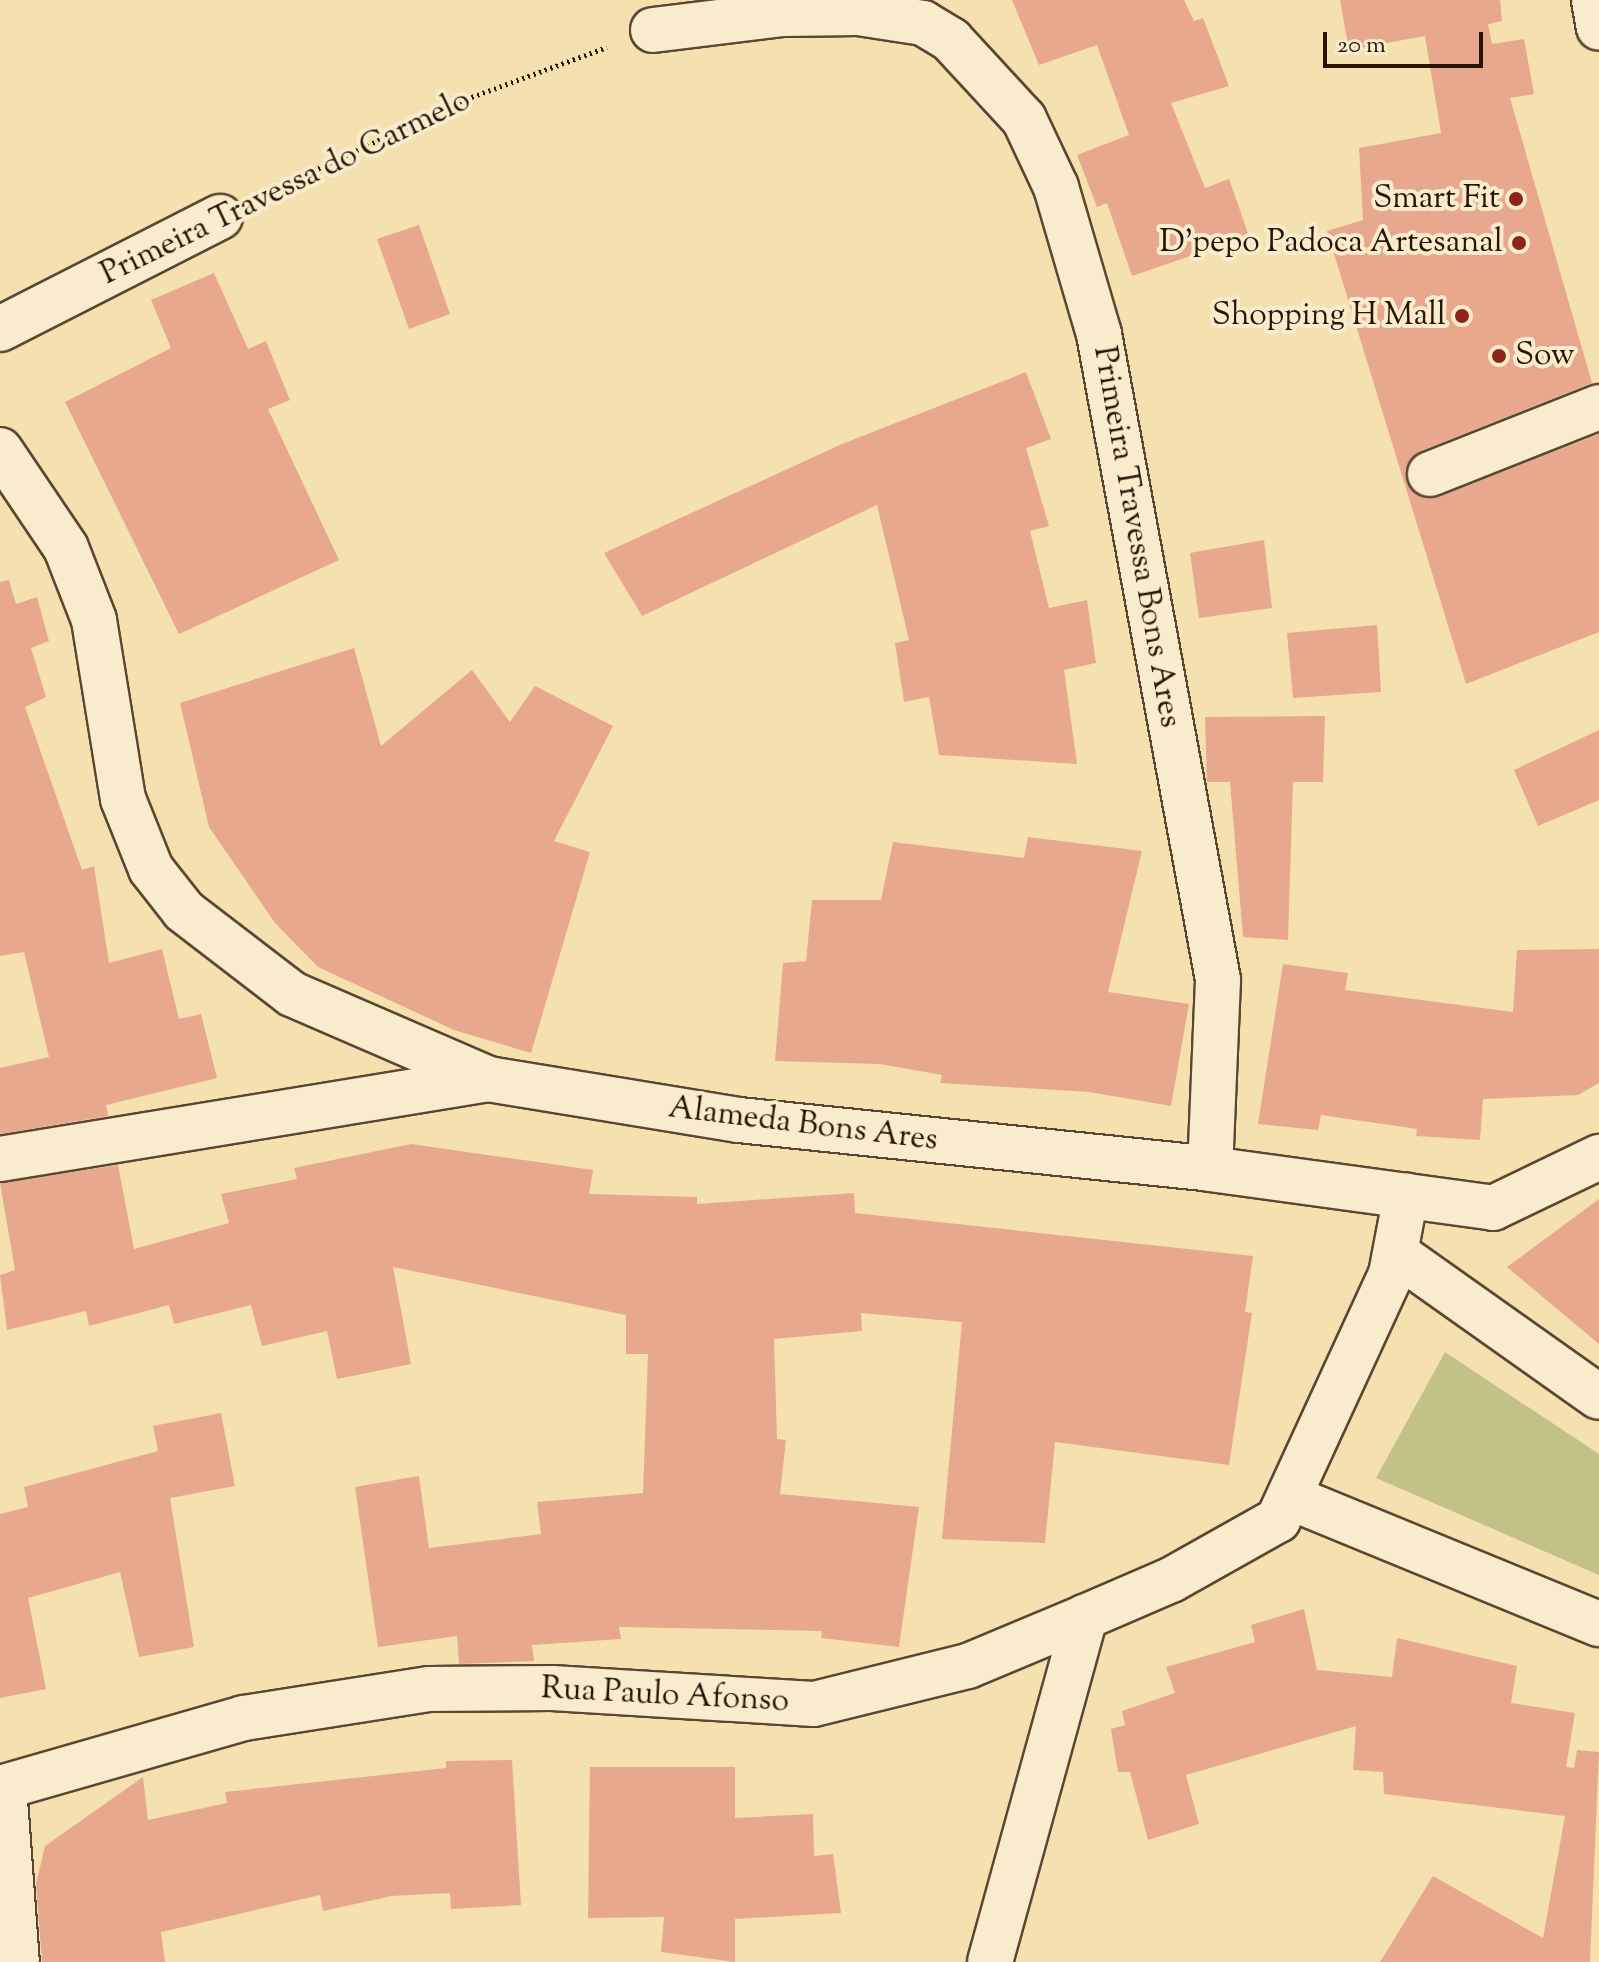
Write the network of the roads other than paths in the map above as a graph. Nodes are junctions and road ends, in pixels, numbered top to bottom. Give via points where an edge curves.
1 (1594, 0) edge
2 (1599, 28) edge
3 (653, 30) road end
4 (220, 217) road end
5 (0, 329) edge
6 (1599, 407) edge
7 (0, 450) edge
8 (1430, 474) dead end
9 (488, 1079) junction
10 (1599, 1157) edge
11 (0, 1159) edge
12 (1210, 1169) junction
13 (1406, 1195) junction
14 (1397, 1254) junction
15 (1599, 1397) edge
16 (1294, 1499) junction
17 (1085, 1617) junction
18 (1599, 1624) edge
19 (2, 1788) edge
20 (17, 1962) edge
21 (990, 1962) edge

1 - 2 street
3 - 12 street, Primeira Travessa Bons Ares via 858,13 923,23 951,40 1024,119 1056,187 1099,334 1218,980
4 - 5 street, Primeira Travessa do Carmelo
6 - 8 street
7 - 9 street via 66,548 94,620 123,799 151,869 184,911 292,994
9 - 11 street, Alameda Bons Ares
9 - 12 street, Alameda Bons Ares via 739,1120
10 - 13 street, Alameda Bons Ares via 1493,1208
12 - 13 street, Alameda Bons Ares
13 - 14 street
14 - 15 street
14 - 16 street
16 - 17 street, Rua Paulo Afonso via 1257,1536
16 - 18 street
17 - 19 street, Rua Paulo Afonso via 968,1666 814,1704 552,1688 429,1689 244,1718
17 - 21 street
19 - 20 street

